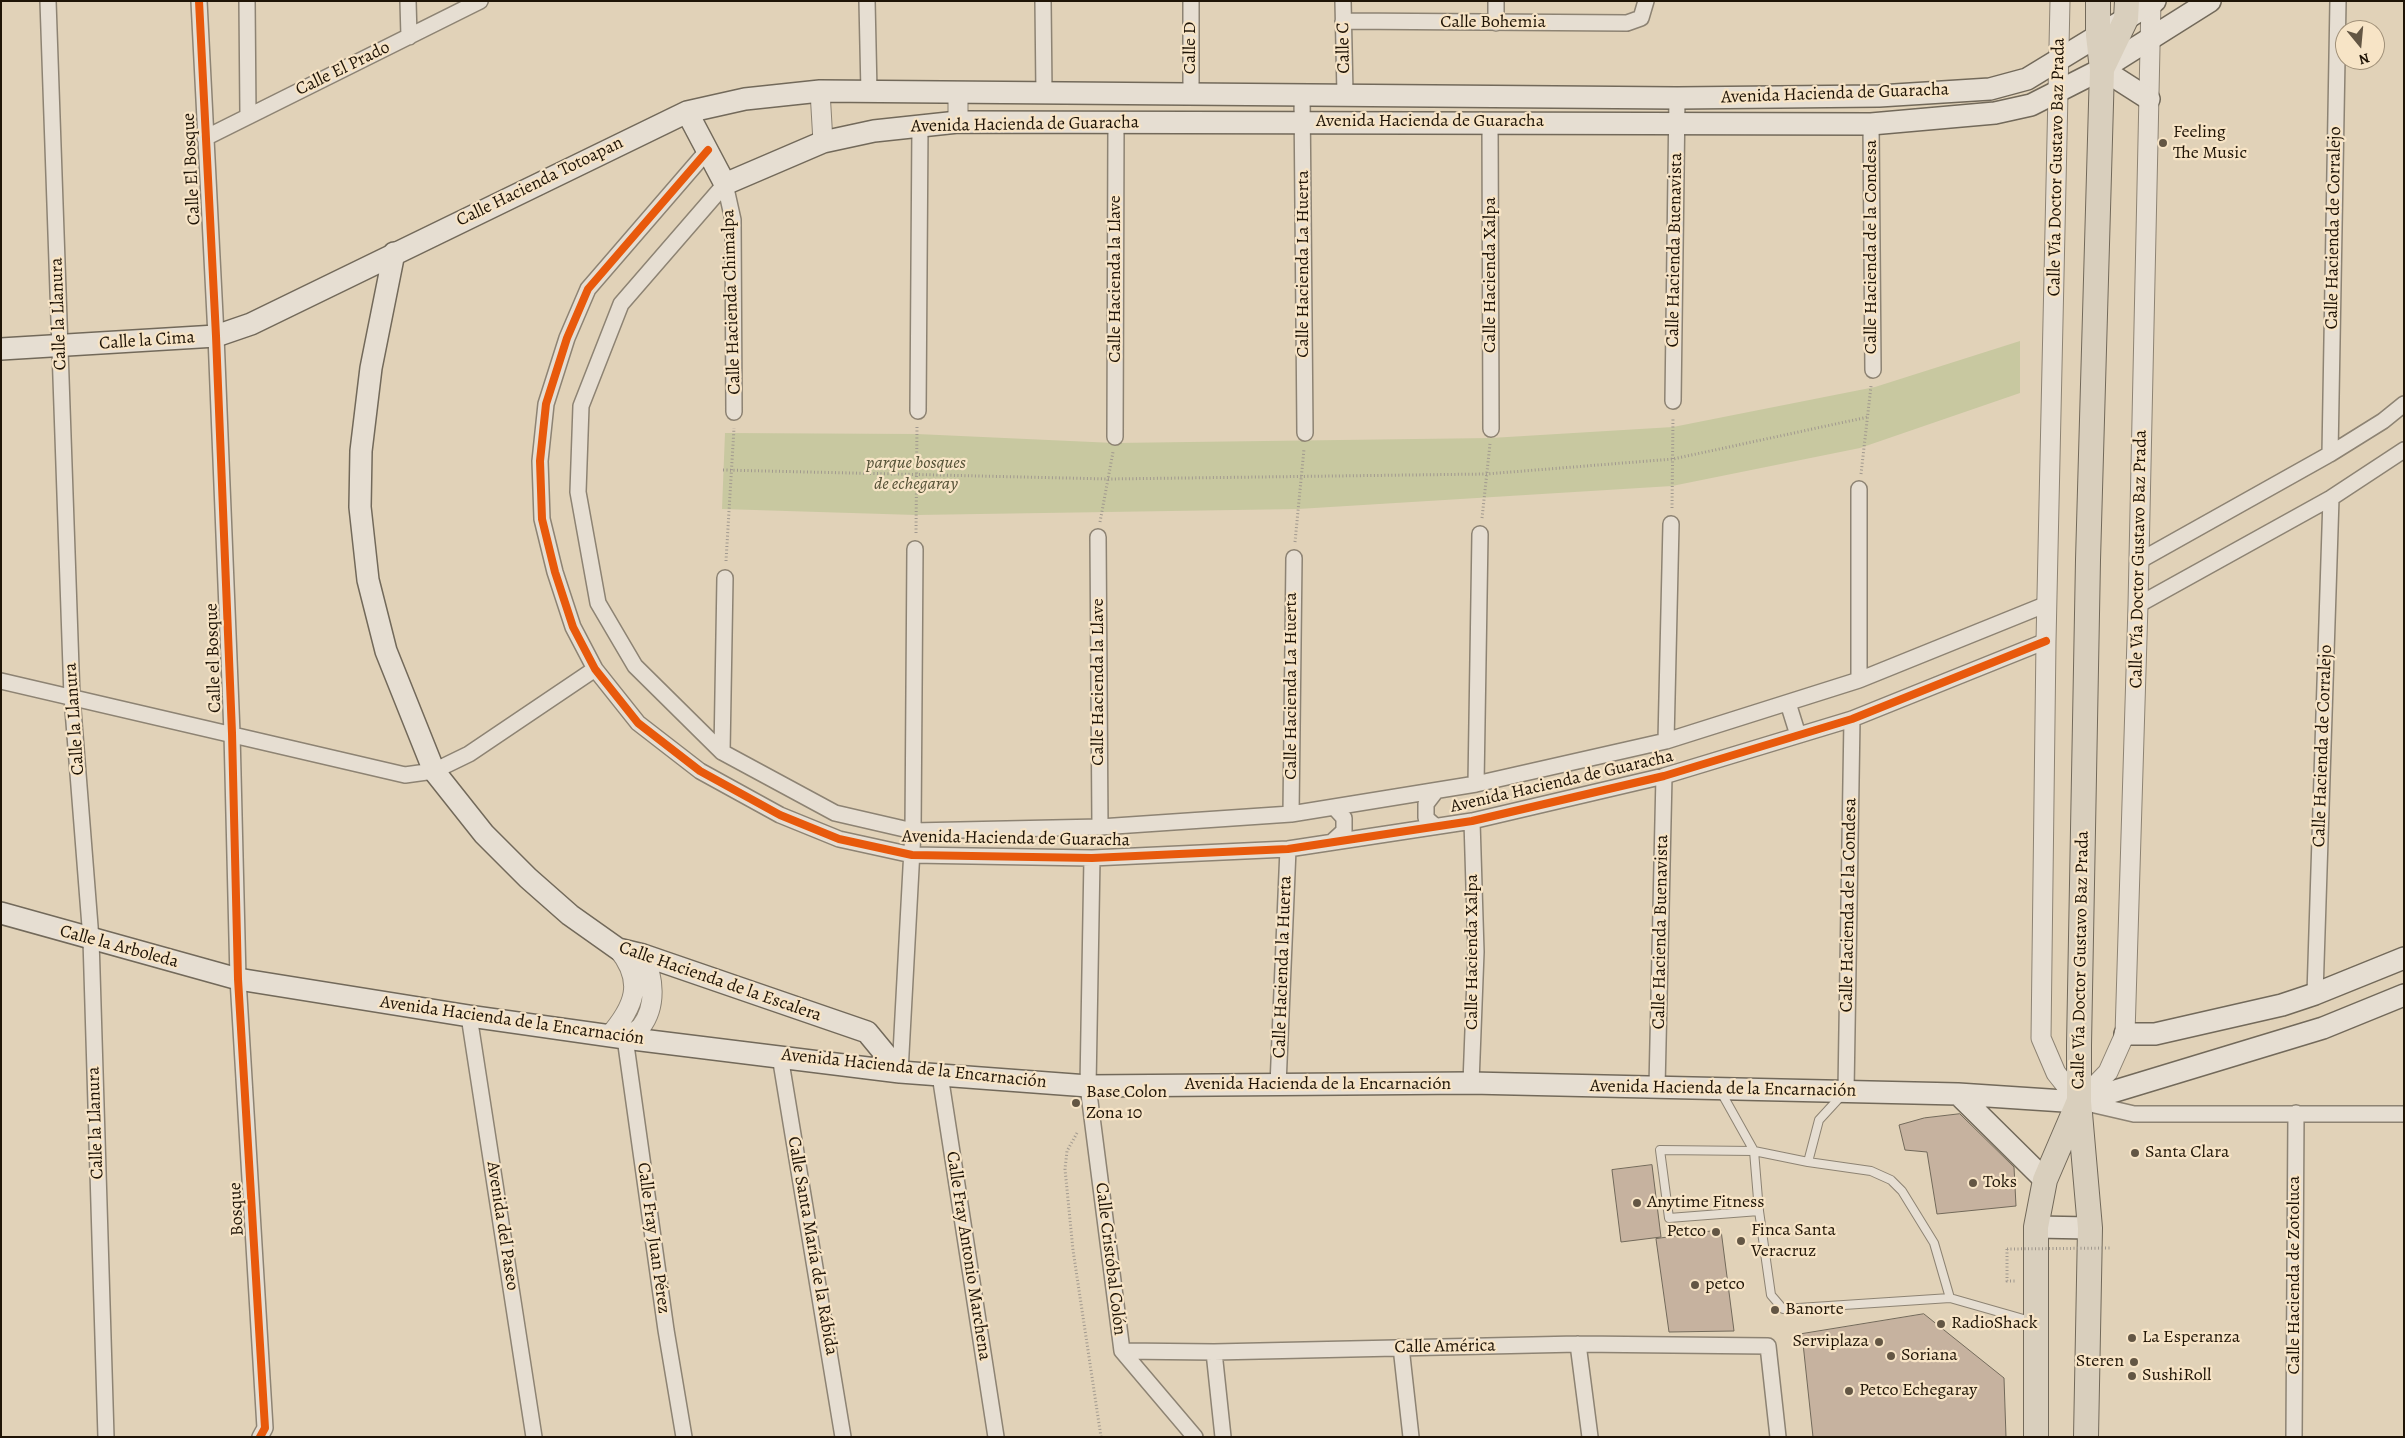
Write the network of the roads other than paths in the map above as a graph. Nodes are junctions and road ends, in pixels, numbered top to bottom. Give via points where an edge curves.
1 (48, 1) edge
2 (199, 1) edge
3 (247, 1) edge
4 (408, 1) edge
5 (480, 1) edge
6 (867, 1) edge
7 (1043, 1) edge
8 (1191, 1) edge
9 (1343, 1) edge
10 (1496, 1) edge
11 (1646, 1) edge
12 (2060, 1) edge
13 (2098, 1) edge
14 (2210, 1) edge
15 (2338, 1) edge
16 (2152, 2) edge
17 (2126, 10) edge
18 (1343, 21) junction
19 (1496, 23) junction
20 (2098, 35) junction
21 (409, 37) junction
22 (2150, 40) junction
23 (2058, 61) junction
24 (2102, 69) junction
25 (820, 91) junction
26 (869, 92) junction
27 (958, 92) junction
28 (1044, 92) junction
29 (2059, 93) junction
30 (1191, 94) junction
31 (1302, 94) junction
32 (1345, 94) junction
33 (1677, 98) junction
34 (2149, 99) junction
35 (687, 112) junction
36 (248, 115) junction
37 (958, 122) junction
38 (1116, 122) junction
39 (1302, 122) junction
40 (1490, 122) junction
41 (1871, 124) junction
42 (920, 125) junction
43 (1676, 125) junction
44 (205, 138) junction
45 (823, 142) junction
46 (708, 150) junction
47 (725, 184) junction
48 (394, 253) junction
49 (216, 336) junction
50 (60, 347) junction
51 (1, 349) edge
52 (1873, 370) road end
53 (1674, 401) road end
54 (2404, 404) edge
55 (918, 411) road end
56 (734, 412) road end
57 (1492, 429) road end
58 (1305, 433) road end
59 (1116, 437) road end
60 (2404, 450) edge
61 (2330, 454) junction
62 (1859, 490) road end
63 (2331, 498) junction
64 (1671, 524) road end
65 (1480, 534) road end
66 (1098, 537) road end
67 (915, 549) road end
68 (1294, 558) road end
69 (2139, 561) junction
70 (725, 578) road end
71 (2047, 604) junction
72 (2138, 604) junction
73 (2046, 641) junction
74 (595, 669) junction
75 (1859, 680) junction
76 (1, 681) edge
77 (72, 697) junction
78 (1788, 702) junction
79 (1852, 718) junction
80 (232, 733) junction
81 (1798, 735) junction
82 (1666, 741) junction
83 (722, 752) junction
84 (434, 770) junction
85 (1664, 776) junction
86 (1476, 784) junction
87 (1436, 791) junction
88 (1334, 807) junction
89 (1291, 814) junction
90 (1472, 821) junction
91 (1435, 826) junction
92 (1100, 827) junction
93 (913, 831) junction
94 (1332, 842) junction
95 (1288, 849) junction
96 (912, 855) junction
97 (1092, 858) junction
98 (1, 913) edge
99 (90, 939) junction
100 (618, 950) junction
101 (643, 955) junction
102 (2404, 958) edge
103 (238, 979) junction
104 (2316, 994) junction
105 (2404, 995) edge
106 (469, 1016) junction
107 (2125, 1034) junction
108 (617, 1037) junction
109 (780, 1056) junction
110 (900, 1072) junction
111 (940, 1075) junction
112 (1471, 1083) junction
113 (1278, 1085) junction
114 (1088, 1086) junction
115 (1657, 1087) junction
116 (1718, 1088) junction
117 (1846, 1091) junction
118 (1958, 1094) junction
119 (2079, 1102) junction
120 (2296, 1113) junction
121 (2404, 1114) edge
122 (1754, 1151) junction
123 (1808, 1162) junction
124 (2045, 1180) junction
125 (1759, 1211) junction
126 (2036, 1227) junction
127 (2090, 1228) junction
128 (1950, 1298) junction
129 (2034, 1323) junction
130 (1578, 1344) junction
131 (1401, 1347) junction
132 (1122, 1351) junction
133 (1214, 1352) junction
134 (106, 1437) edge
135 (260, 1437) edge
136 (534, 1437) edge
137 (684, 1437) edge
138 (843, 1437) edge
139 (996, 1437) edge
140 (1195, 1437) edge
141 (1223, 1437) edge
142 (1410, 1437) edge
143 (1590, 1437) edge
144 (1778, 1437) edge
145 (2036, 1437) edge
146 (2086, 1437) edge
147 (2294, 1437) edge

1 - 50 street, Calle la Llanura
2 - 44 street, Calle El Bosque
3 - 36 street
4 - 21 street
5 - 21 street, Calle El Prado
6 - 26 street
7 - 28 street
8 - 30 street, Calle D
9 - 18 street, Calle C
10 - 19 street
11 - 19 street, Calle Bohemia via 1641,18 1627,23
12 - 23 street, Calle Vía Doctor Gustavo Baz Prada
13 - 20 main road, Calle Vía Doctor Gustavo Baz Prada
14 - 22 main road, Avenida Hacienda de Guaracha
15 - 61 street, Calle Hacienda de Corralejo
16 - 17 main road, Avenida Hacienda de Guaracha
16 - 22 street, Calle Vía Doctor Gustavo Baz Prada
17 - 20 main road, Avenida Hacienda de Guaracha
17 - 24 main road, Calle Vía Doctor Gustavo Baz Prada
18 - 19 street, Calle Bohemia
18 - 32 street, Calle C
20 - 23 main road, Avenida Hacienda de Guaracha
20 - 24 main road, Calle Vía Doctor Gustavo Baz Prada
21 - 36 street, Calle El Prado
22 - 24 main road, Avenida Hacienda de Guaracha
22 - 34 street, Calle Vía Doctor Gustavo Baz Prada
23 - 29 street, Calle Vía Doctor Gustavo Baz Prada
23 - 33 main road, Avenida Hacienda de Guaracha via 2027,79 1990,89 1878,96
24 - 29 main road, Avenida Hacienda de Guaracha
24 - 34 main road
24 - 119 main road, Calle Vía Doctor Gustavo Baz Prada via 2088,569
25 - 26 main road, Avenida Hacienda de Guaracha
25 - 35 main road, Avenida Hacienda de Guaracha via 745,99
25 - 45 street
26 - 27 main road, Avenida Hacienda de Guaracha
27 - 28 main road, Avenida Hacienda de Guaracha
27 - 37 street
28 - 30 main road, Avenida Hacienda de Guaracha
29 - 41 main road, Avenida Hacienda de Guaracha via 2031,105 1995,113
29 - 71 street, Calle Vía Doctor Gustavo Baz Prada
30 - 31 main road, Avenida Hacienda de Guaracha
31 - 32 main road, Avenida Hacienda de Guaracha
31 - 39 street, Calle Hacienda La Huerta
32 - 33 main road, Avenida Hacienda de Guaracha
33 - 43 street, Calle Hacienda Buenavista
34 - 69 street, Calle Vía Doctor Gustavo Baz Prada
35 - 46 main road, Calle Hacienda Chimalpa
35 - 48 main road, Calle Hacienda Totoapan
36 - 44 street, Calle El Prado
37 - 38 main road, Avenida Hacienda de Guaracha
37 - 42 main road, Avenida Hacienda de Guaracha
38 - 39 main road, Avenida Hacienda de Guaracha
38 - 59 street, Calle Hacienda la Llave
39 - 40 main road, Avenida Hacienda de Guaracha
39 - 58 street, Calle Hacienda La Huerta
40 - 43 main road, Avenida Hacienda de Guaracha
40 - 57 street, Calle Hacienda Xalpa
41 - 43 main road, Avenida Hacienda de Guaracha
41 - 52 street, Calle Hacienda de la Condesa
42 - 45 main road, Avenida Hacienda de Guaracha via 874,130
42 - 55 street
43 - 53 street, Calle Hacienda Buenavista
44 - 49 street, Calle El Bosque
45 - 47 main road, Avenida Hacienda de Guaracha
46 - 47 main road, Calle Hacienda Chimalpa
46 - 74 street, Avenida Hacienda de Guaracha via 588,289 567,338 546,404 540,461 542,519 573,627
47 - 56 street, Calle Hacienda Chimalpa via 733,220
47 - 83 street, Avenida Hacienda de Guaracha via 621,304 581,406 578,492 598,603 635,666
48 - 49 main road, Calle la Cima via 251,324
48 - 84 main road, Calle Hacienda de la Escalera via 371,368 361,451 360,507 368,580 386,651
49 - 50 main road, Calle la Cima
49 - 80 street, Calle el Bosque
50 - 51 main road, Calle la Cima
50 - 77 street, Calle la Llanura
54 - 61 street
60 - 63 street
61 - 69 street
62 - 75 street
63 - 72 street
63 - 104 street, Calle Hacienda de Corralejo
64 - 82 street
65 - 86 street
66 - 92 street, Calle Hacienda la Llave
67 - 93 street
68 - 89 street, Calle Hacienda La Huerta
69 - 72 street, Calle Vía Doctor Gustavo Baz Prada
70 - 83 street
71 - 73 street, Calle Vía Doctor Gustavo Baz Prada
71 - 75 street, Avenida Hacienda de Guaracha
72 - 107 street, Calle Vía Doctor Gustavo Baz Prada
73 - 79 street, Avenida Hacienda de Guaracha
73 - 119 street, Calle Vía Doctor Gustavo Baz Prada via 2041,1038 2056,1072
74 - 84 street via 469,754
74 - 96 street, Avenida Hacienda de Guaracha via 638,723 700,771 780,815 839,839
75 - 78 street, Avenida Hacienda de Guaracha
76 - 77 street
77 - 80 street
77 - 99 street, Calle la Llanura
78 - 81 street
78 - 82 street, Avenida Hacienda de Guaracha
79 - 81 street, Avenida Hacienda de Guaracha
79 - 117 street, Calle Hacienda de la Condesa
80 - 84 street via 405,775
80 - 103 street, Calle el Bosque
81 - 85 street, Avenida Hacienda de Guaracha
82 - 86 street, Avenida Hacienda de Guaracha
83 - 93 street, Avenida Hacienda de Guaracha via 835,813
84 - 100 main road, Calle Hacienda de la Escalera via 484,834 528,878 570,915
85 - 90 street, Avenida Hacienda de Guaracha
85 - 115 street, Calle Hacienda Buenavista
86 - 87 street, Avenida Hacienda de Guaracha
87 - 88 street, Avenida Hacienda de Guaracha
87 - 91 street via 1426,804 1426,818
88 - 89 street, Avenida Hacienda de Guaracha
88 - 94 street via 1344,818 1344,831
89 - 92 street, Avenida Hacienda de Guaracha
90 - 91 street, Avenida Hacienda de Guaracha
90 - 112 street, Calle Hacienda Xalpa via 1476,952
91 - 94 street, Avenida Hacienda de Guaracha
92 - 93 street, Avenida Hacienda de Guaracha
93 - 96 street
94 - 95 street, Avenida Hacienda de Guaracha
95 - 97 street, Avenida Hacienda de Guaracha
95 - 113 street, Calle Hacienda la Huerta
96 - 97 street, Avenida Hacienda de Guaracha
96 - 110 street
97 - 114 street
98 - 99 main road, Calle la Arboleda
99 - 103 main road, Calle la Arboleda
99 - 134 street, Calle la Llanura
100 - 101 main road, Calle Hacienda de la Escalera
100 - 108 street via 633,975 634,990
101 - 108 street via 651,976 650,1008 640,1028
101 - 110 main road, Calle Hacienda de la Escalera via 867,1032
102 - 104 main road
103 - 106 main road, Avenida Hacienda de la Encarnación
103 - 135 street, Bosque via 265,1428
104 - 107 main road via 2155,1034
105 - 119 main road via 2323,1028
106 - 108 main road, Avenida Hacienda de la Encarnación
106 - 136 street, Avenida del Paseo
107 - 119 street, Calle Vía Doctor Gustavo Baz Prada via 2108,1072
108 - 109 main road, Avenida Hacienda de la Encarnación
108 - 137 street, Calle Fray Juan Pérez
109 - 110 main road, Avenida Hacienda de la Encarnación
109 - 138 street, Calle Santa María de la Rábida
110 - 111 main road, Avenida Hacienda de la Encarnación
111 - 114 main road, Avenida Hacienda de la Encarnación
111 - 139 street, Calle Fray Antonio Marchena
112 - 113 main road, Avenida Hacienda de la Encarnación
112 - 115 main road, Avenida Hacienda de la Encarnación
113 - 114 main road, Avenida Hacienda de la Encarnación
114 - 132 street, Calle Cristóbal Colón
115 - 116 main road, Avenida Hacienda de la Encarnación
116 - 117 main road, Avenida Hacienda de la Encarnación
116 - 122 lane
117 - 118 main road, Avenida Hacienda de la Encarnación
117 - 123 lane via 1819,1120
118 - 119 main road, Avenida Hacienda de la Encarnación
118 - 124 main road
119 - 120 street, Avenida Hacienda de la Encarnación via 2134,1114
119 - 124 main road, Calle Vía Doctor Gustavo Baz Prada
119 - 127 main road, Calle Vía Doctor Gustavo Baz Prada
120 - 121 street, Avenida Hacienda de la Encarnación
120 - 147 street, Calle Hacienda de Zotoluca
122 - 123 lane
122 - 125 lane
122 - 125 lane via 1660,1150 1669,1218
123 - 128 lane via 1871,1171 1891,1180 1902,1191 1934,1243
124 - 126 main road, Calle Vía Doctor Gustavo Baz Prada
125 - 128 lane via 1771,1295 1783,1309
126 - 127 main road
126 - 129 main road, Calle Vía Doctor Gustavo Baz Prada
127 - 146 main road, Calle Vía Doctor Gustavo Baz Prada
128 - 129 lane
129 - 145 main road, Calle Vía Doctor Gustavo Baz Prada
130 - 131 street, Calle América
130 - 143 street
130 - 144 street, Calle América via 1768,1346
131 - 133 street, Calle América
131 - 142 street
132 - 133 street, Calle América
132 - 140 street, Calle Cristóbal Colón
133 - 141 street

